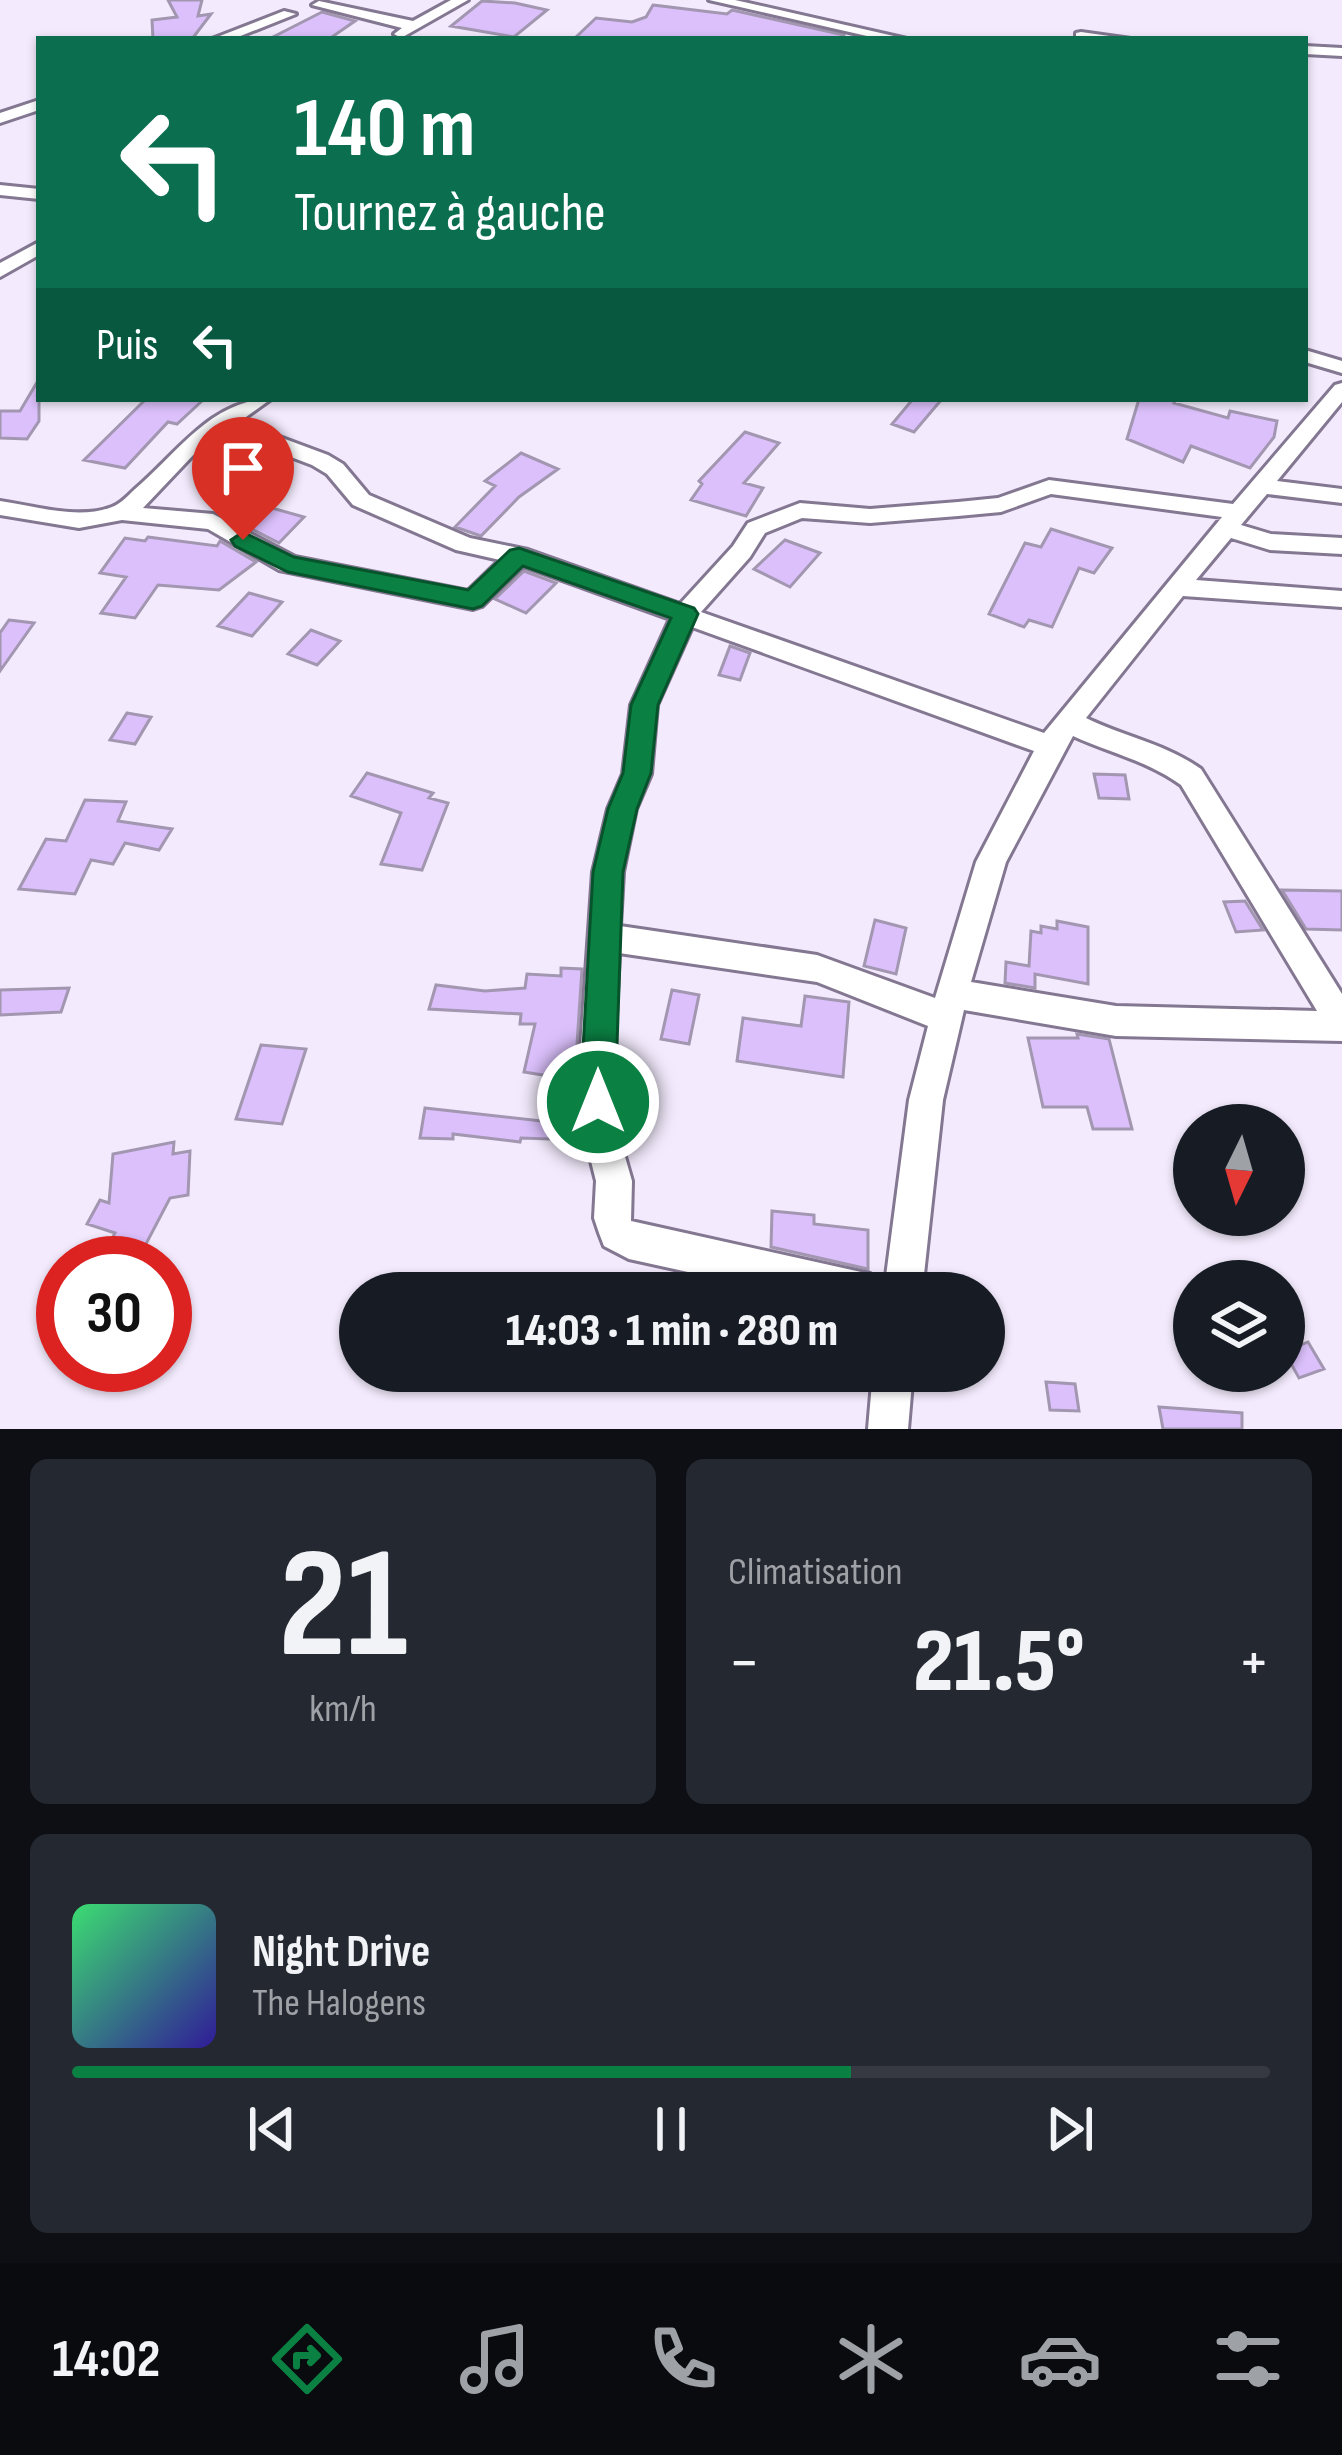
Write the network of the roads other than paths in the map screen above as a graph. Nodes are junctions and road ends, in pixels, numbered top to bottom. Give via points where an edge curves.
1 (461, 0) edge
2 (716, 0) edge
3 (319, 5) dead end
4 (289, 14) dead end
5 (414, 26) junction
6 (227, 36) edge
7 (397, 36) edge
8 (886, 36) edge
9 (1308, 50) edge
10 (1342, 52) edge
11 (36, 106) edge
12 (0, 118) edge
13 (0, 190) edge
14 (36, 194) edge
15 (36, 250) edge
16 (0, 271) edge
17 (1308, 357) edge
18 (1342, 368) edge
19 (1342, 389) edge
20 (255, 402) edge
21 (222, 423) junction
22 (1261, 486) junction
23 (1342, 496) edge
24 (0, 508) edge
25 (122, 513) junction
26 (1232, 520) junction
27 (1342, 545) edge
28 (519, 556) junction
29 (1177, 587) junction
30 (1342, 599) edge
31 (685, 614) junction
32 (1059, 734) junction
33 (604, 937) junction
34 (951, 1007) junction
35 (1342, 1024) edge
36 (773, 1272) edge
37 (906, 1272) edge
38 (891, 1392) edge
39 (888, 1429) edge

1 - 5 street
2 - 8 street
3 - 5 street
4 - 6 street
5 - 7 street
9 - 10 street
11 - 12 street
13 - 14 street
15 - 16 street
17 - 18 street
19 - 22 street
20 - 21 street
21 - 25 street
21 - 28 street via 320,460 361,500 464,544
22 - 23 street
22 - 26 street
24 - 25 street via 79,520
25 - 28 street via 213,522 288,564 444,597 473,600
26 - 27 street via 1270,542
26 - 29 street
26 - 31 street via 1049,487 958,509 870,516 800,510 756,528
28 - 31 street
29 - 30 street
29 - 32 street
31 - 32 street
31 - 33 street via 644,705 637,773 608,872
32 - 34 street via 991,862
32 - 35 street via 1162,756 1192,777
33 - 34 street via 802,965
33 - 36 street via 596,1076 617,1233
34 - 35 street via 1116,1021
34 - 37 street via 926,1100
38 - 39 street

